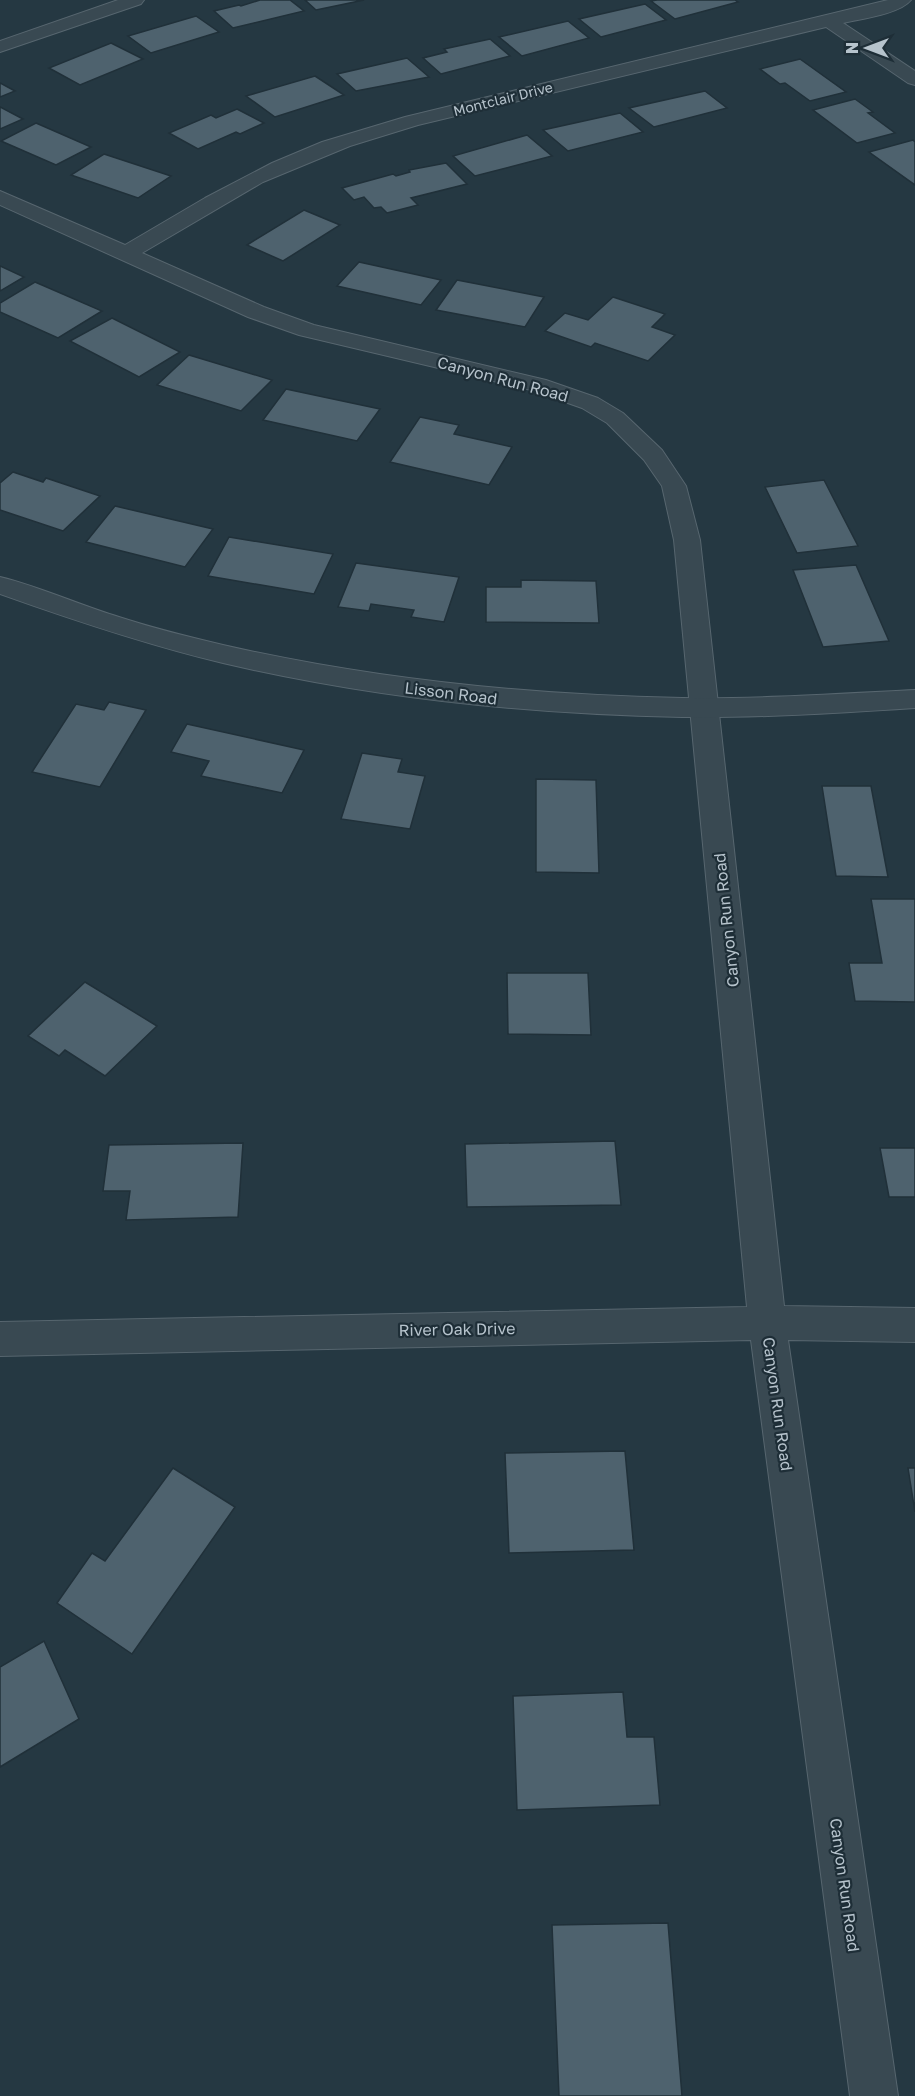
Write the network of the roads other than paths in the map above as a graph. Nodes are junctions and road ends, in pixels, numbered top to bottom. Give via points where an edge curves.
1 (135, 0) edge
2 (902, 0) edge
3 (829, 21) junction
4 (0, 47) edge
5 (915, 79) edge
6 (0, 197) edge
7 (125, 254) junction
8 (0, 585) edge
9 (915, 699) edge
10 (704, 708) junction
11 (767, 1323) junction
12 (915, 1325) edge
13 (0, 1339) edge
14 (874, 2096) edge

1 - 4 street
2 - 3 street, Montclair Drive
3 - 5 street
3 - 7 street, Montclair Drive via 356,137 250,182
6 - 7 street, Canyon Run Road
7 - 10 street, Canyon Run Road via 256,312 307,330 538,385 590,403 615,418 653,455 674,486 687,540
8 - 10 street, Lisson Road via 117,626 308,673 514,701
9 - 10 street, Lisson Road
10 - 11 street, Canyon Run Road
11 - 12 street, River Oak Drive
11 - 13 street, River Oak Drive
11 - 14 street, Canyon Run Road

